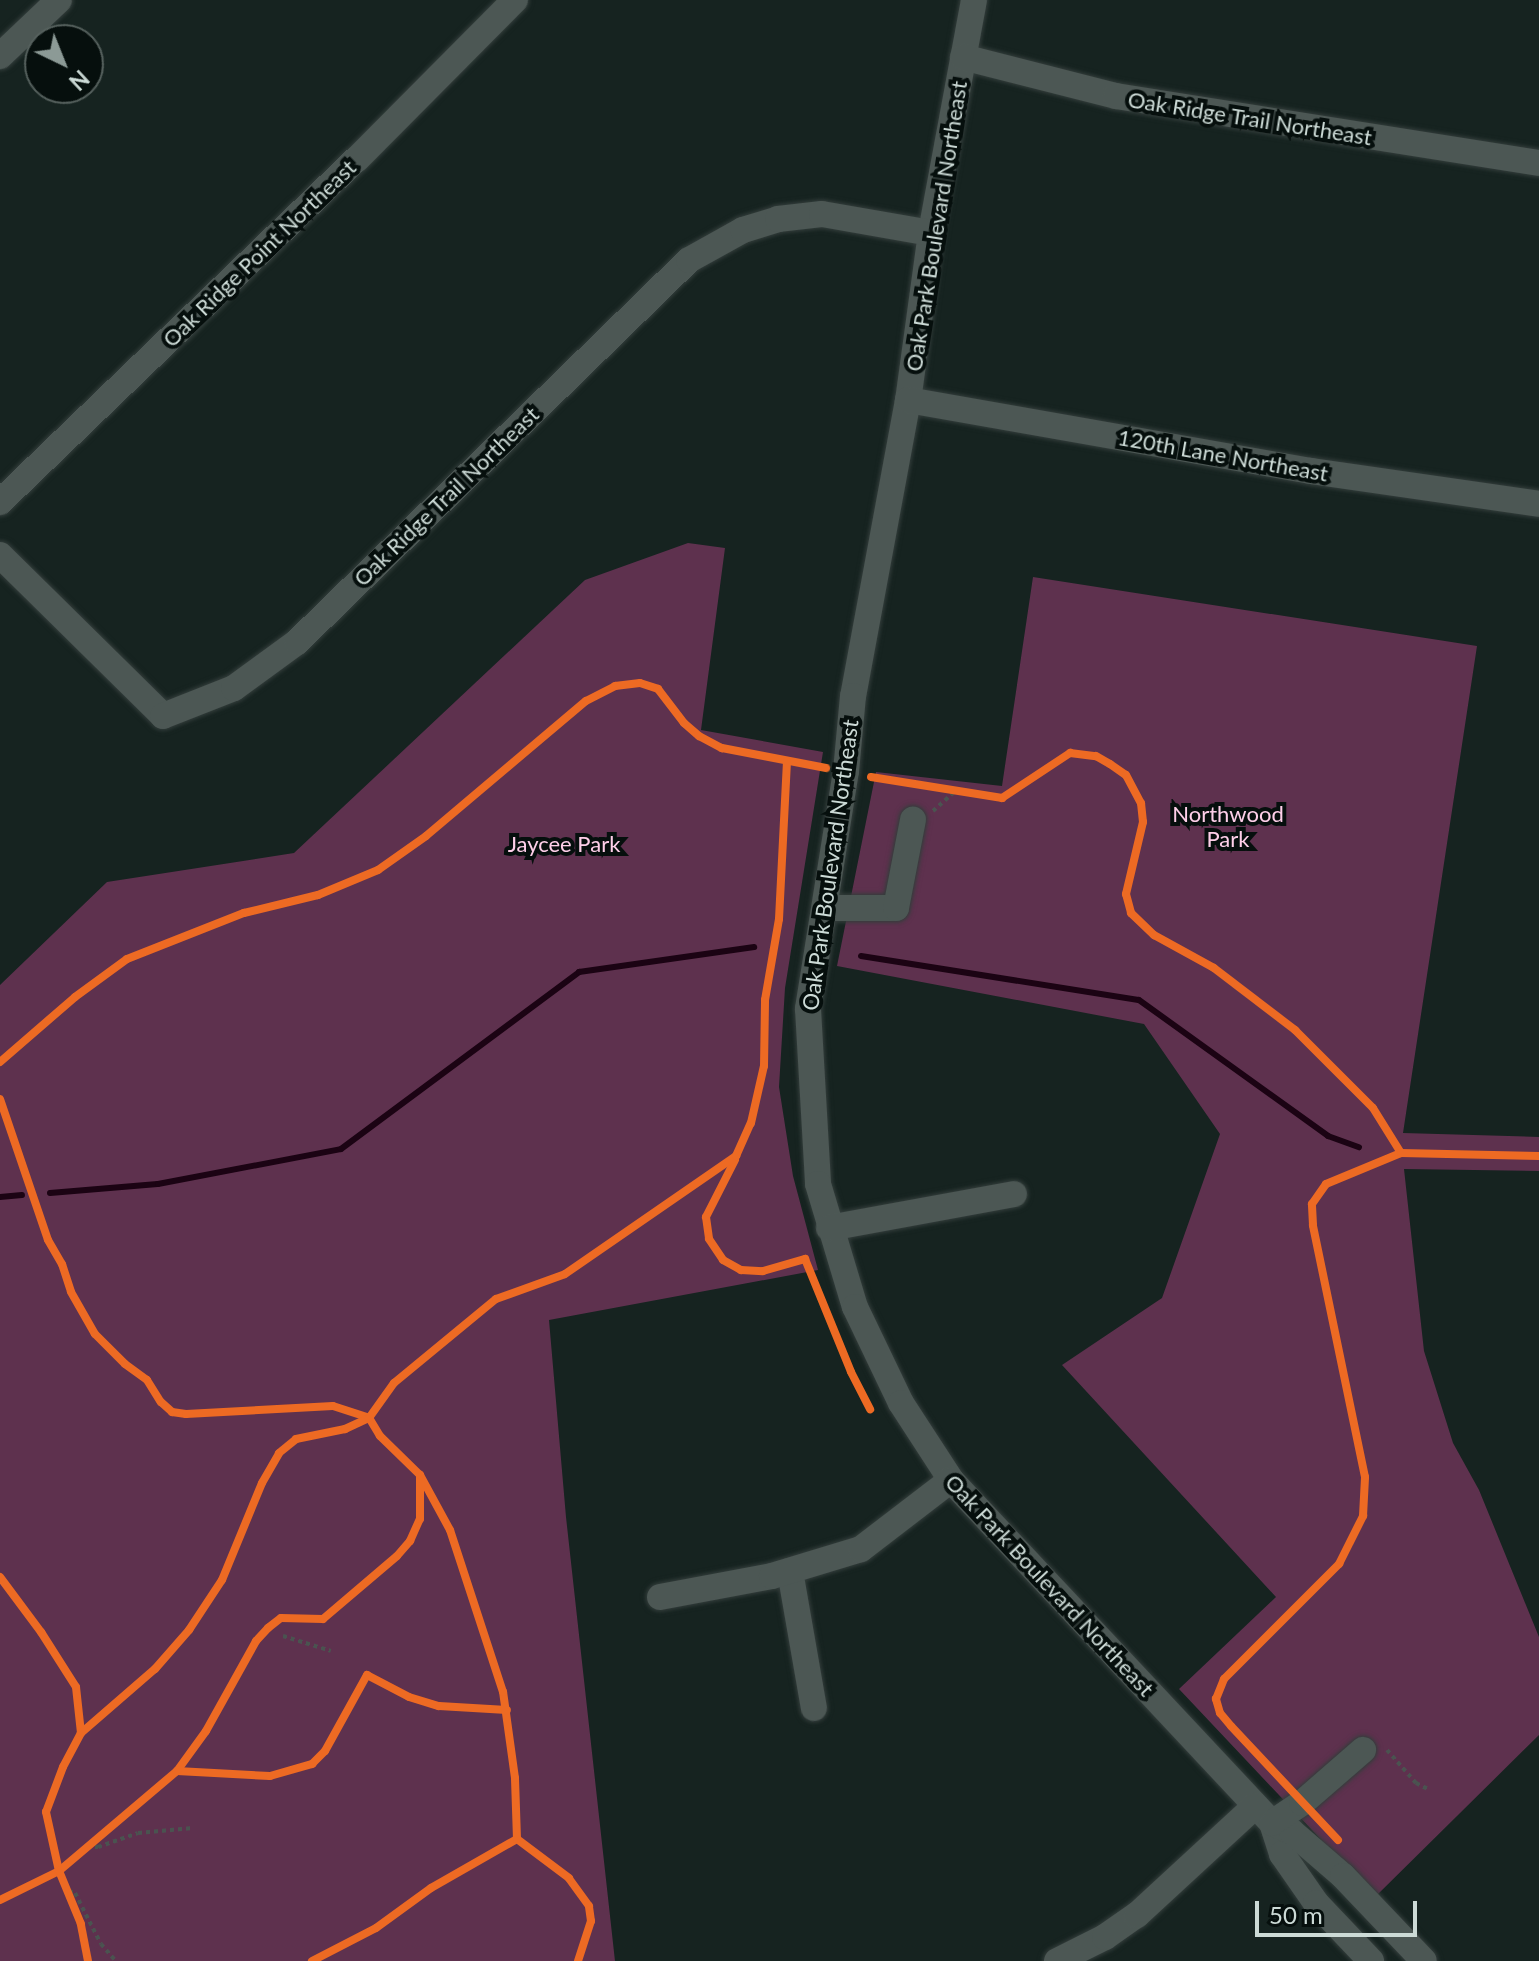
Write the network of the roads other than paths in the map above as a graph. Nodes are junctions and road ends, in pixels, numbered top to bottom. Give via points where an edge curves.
1 (59, 0) edge
2 (515, 0) edge
3 (974, 0) edge
4 (0, 56) edge
5 (963, 57) junction
6 (1539, 163) edge
7 (931, 233) junction
8 (908, 400) junction
9 (0, 502) edge
10 (1539, 504) edge
11 (0, 555) edge
12 (913, 820) dead end
13 (825, 908) junction
14 (1014, 1194) dead end
15 (829, 1228) junction
16 (951, 1480) junction
17 (790, 1571) junction
18 (660, 1597) dead end
19 (814, 1708) dead end
20 (1363, 1750) road end
21 (1264, 1814) junction
22 (1057, 1961) edge
23 (1371, 1961) edge
24 (1424, 1961) edge

1 - 4 street
2 - 9 street, Oak Ridge Point Northeast
3 - 5 street, Oak Park Boulevard Northeast
5 - 6 street, Oak Ridge Trail Northeast via 1116,96
5 - 7 street, Oak Park Boulevard Northeast
7 - 8 street, Oak Park Boulevard Northeast
7 - 11 street, Oak Ridge Trail Northeast via 822,214 743,230 689,260 297,642 234,688 163,716
8 - 10 street, 120th Lane Northeast via 1311,471
8 - 13 street, Oak Park Boulevard Northeast via 853,696
12 - 13 street via 896,908
13 - 15 street, Oak Park Boulevard Northeast via 808,1009 818,1184
14 - 15 street
15 - 16 street, Oak Park Boulevard Northeast via 855,1307 901,1403
16 - 17 street via 861,1549
16 - 21 street, Oak Park Boulevard Northeast
17 - 18 street
17 - 19 street
20 - 21 street via 1302,1803
21 - 22 street via 1137,1915
21 - 23 street, Oak Park Boulevard Northeast via 1282,1854 1316,1903
21 - 24 street, Oak Park Boulevard Northeast via 1343,1876

